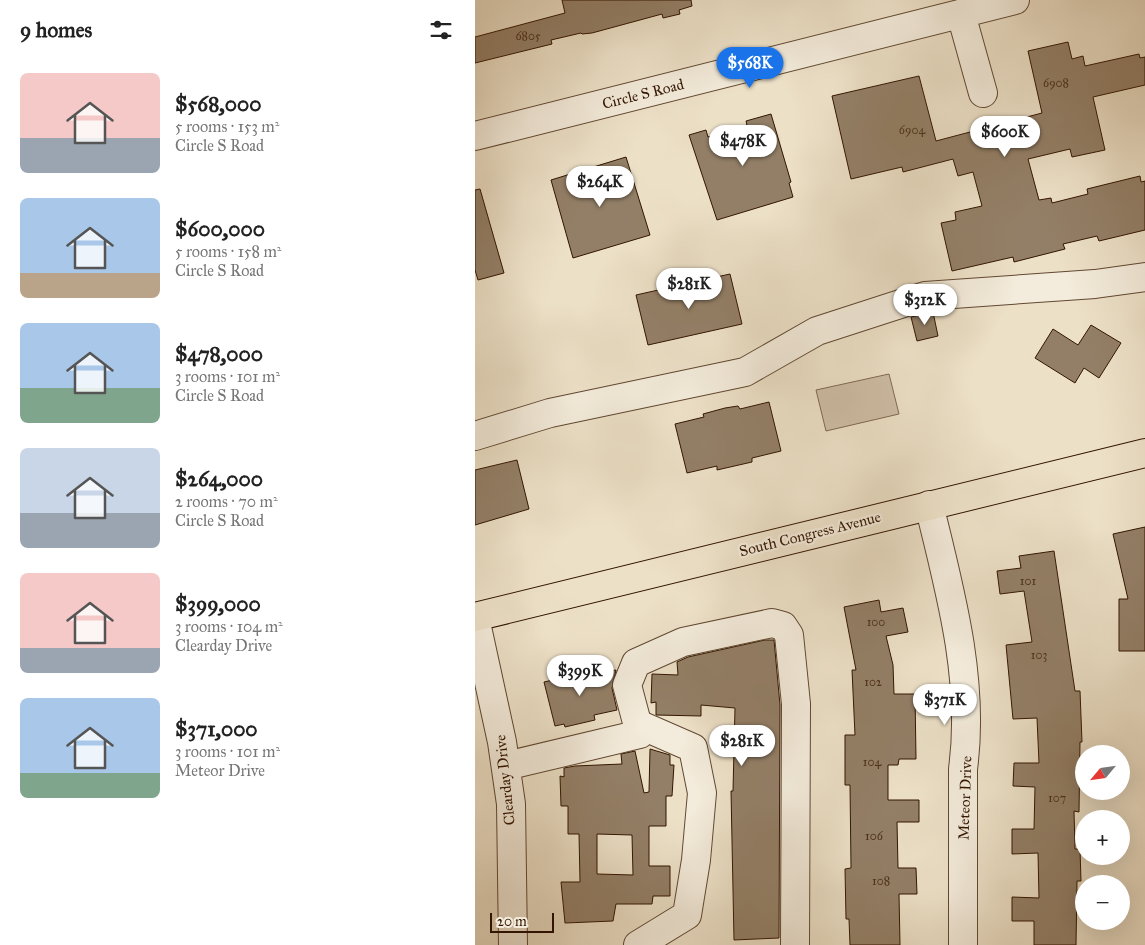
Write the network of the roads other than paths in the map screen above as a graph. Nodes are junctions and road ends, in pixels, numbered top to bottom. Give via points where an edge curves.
1 (1015, 0) edge
2 (961, 14) junction
3 (983, 93) dead end
4 (475, 136) edge
5 (1145, 277) edge
6 (475, 436) edge
7 (1145, 453) edge
8 (929, 505) junction
9 (475, 617) edge
10 (638, 724) junction
11 (506, 766) junction
12 (513, 945) edge
13 (638, 945) edge
14 (795, 945) edge
15 (963, 945) edge

1 - 2 street, Circle S Road
2 - 3 street
2 - 4 street, Circle S Road
5 - 6 street via 1095,284 925,296 817,331 745,372 550,413
7 - 8 main road, South Congress Avenue
8 - 9 main road, South Congress Avenue
8 - 15 street, Meteor Drive via 955,618 965,700
9 - 11 street, Clearday Drive
10 - 11 street via 640,734
10 - 13 street via 693,748 702,792 687,915
10 - 14 street via 627,685 636,663 683,642 772,624 783,626 789,635 796,704
11 - 12 street, Clearday Drive via 511,804

